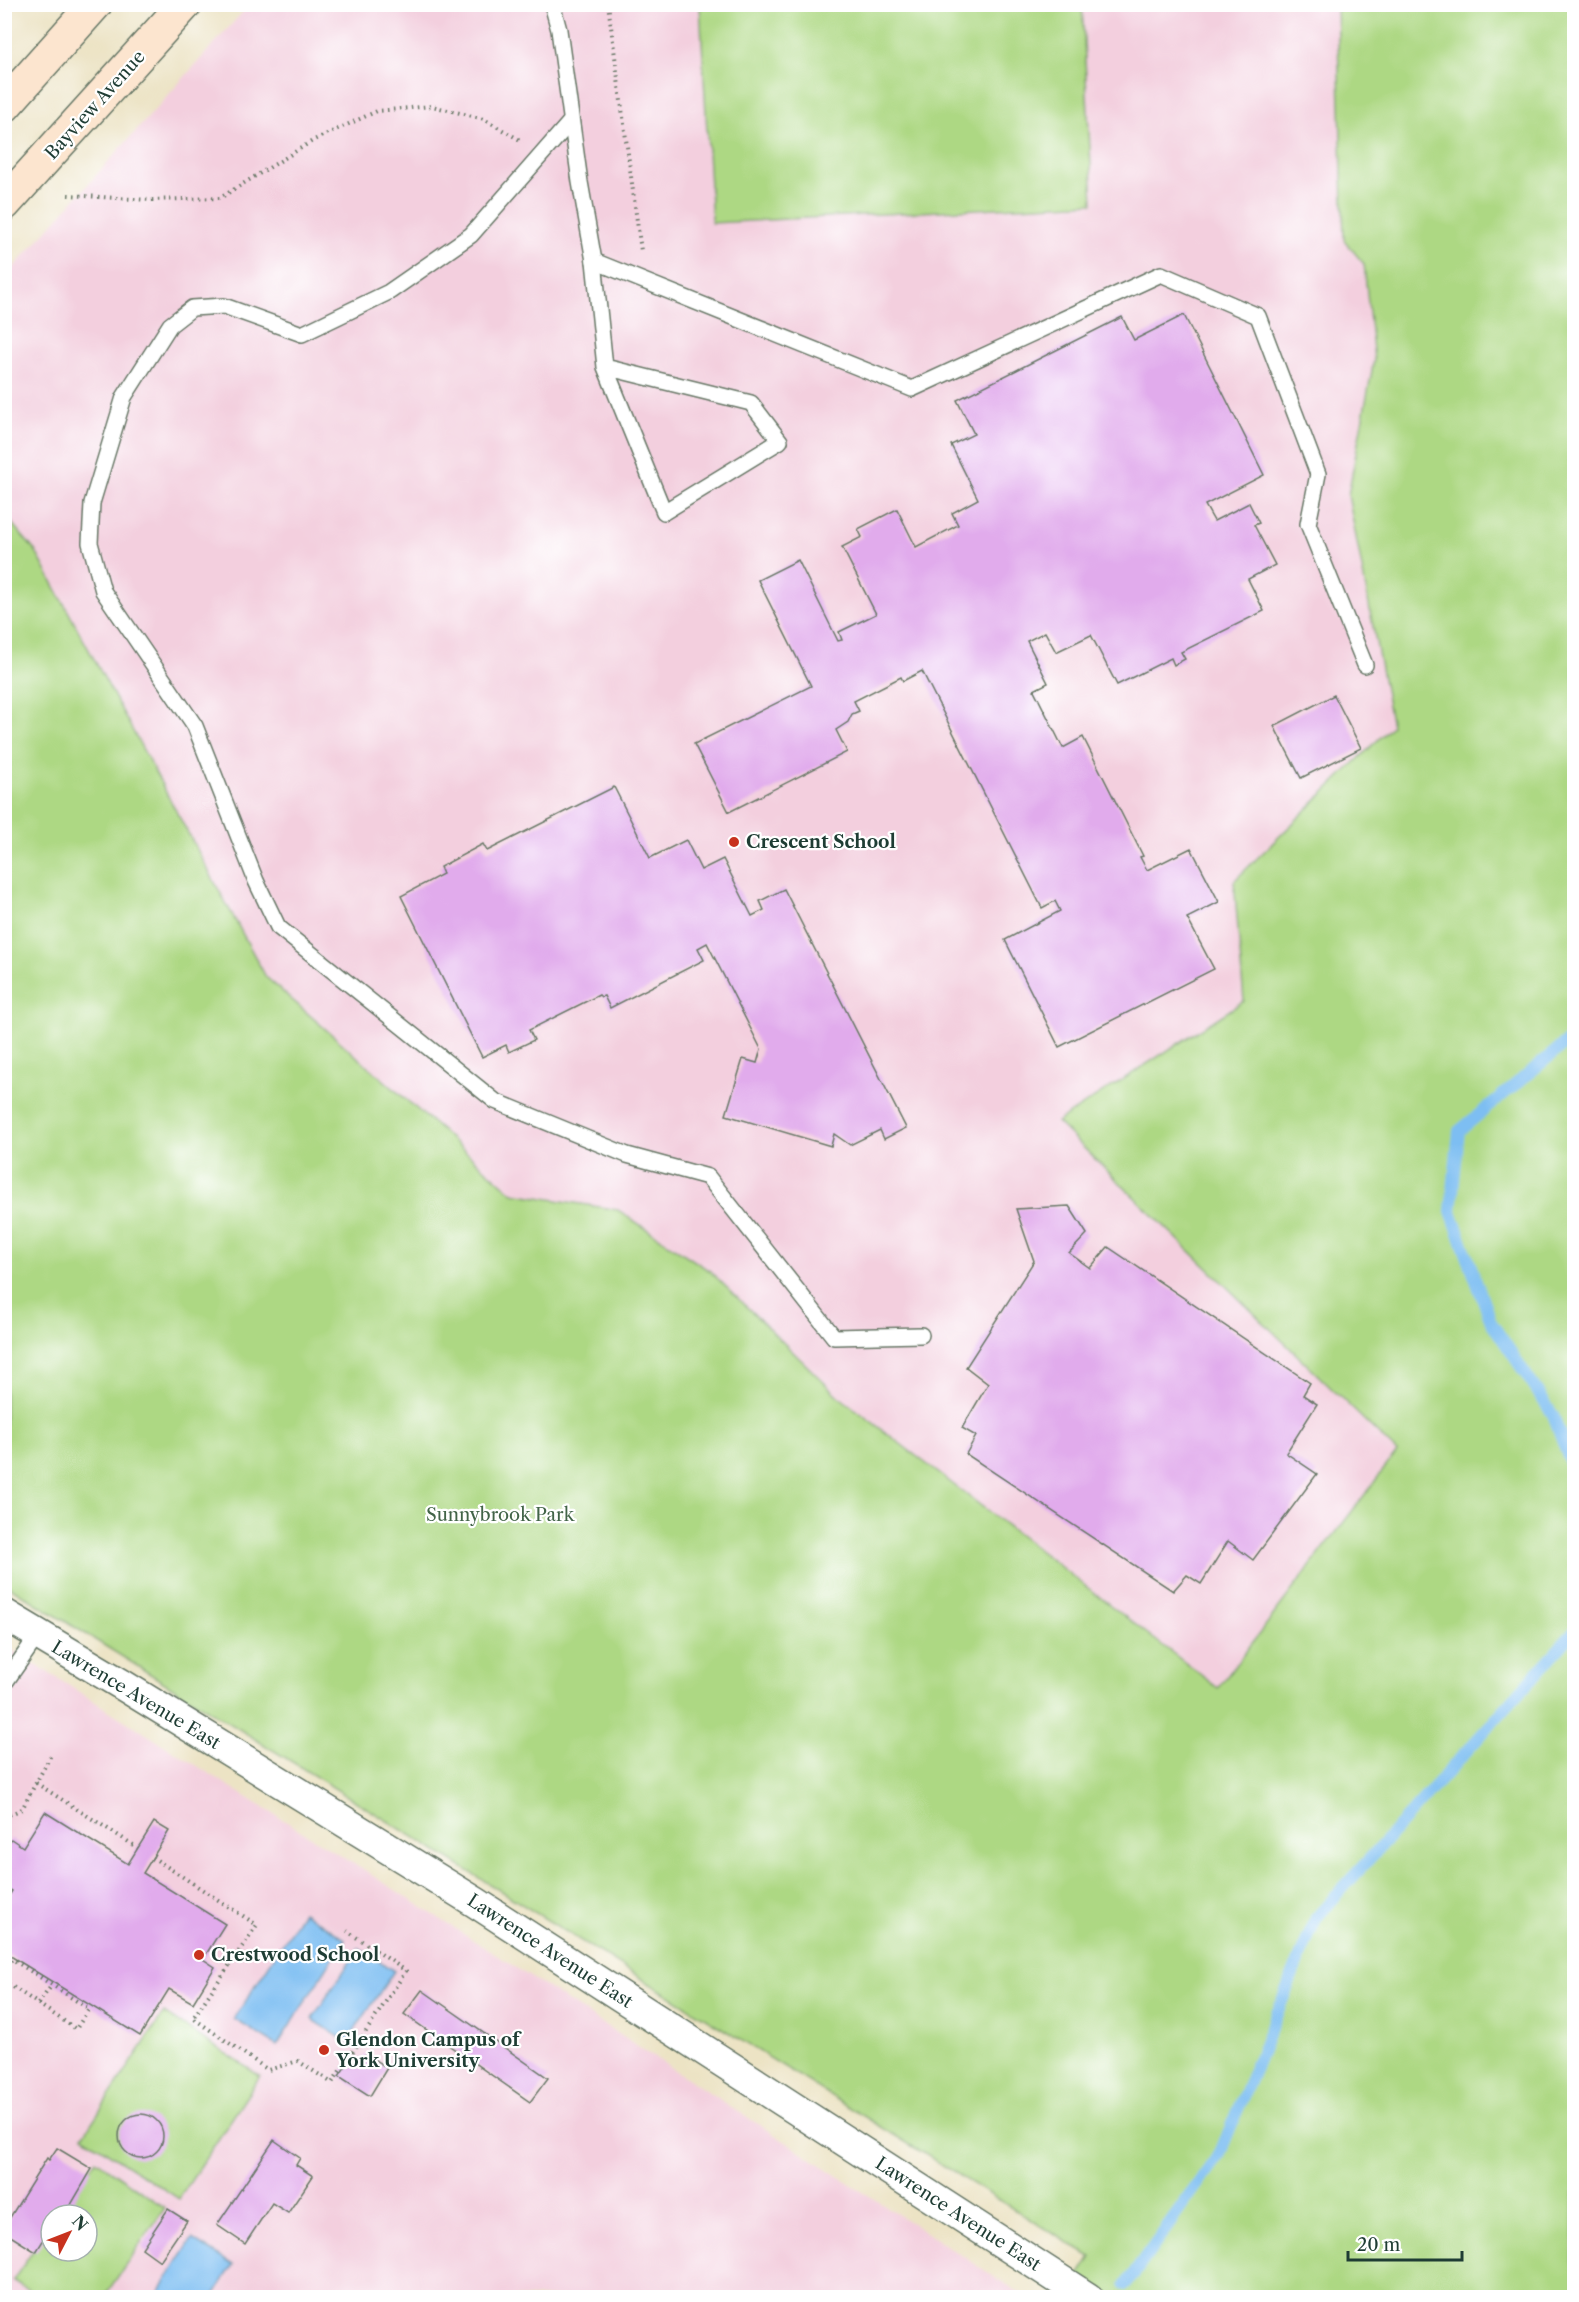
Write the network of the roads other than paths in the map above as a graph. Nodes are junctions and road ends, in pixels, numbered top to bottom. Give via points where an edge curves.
1 (95, 4) edge
2 (185, 4) edge
3 (552, 4) edge
4 (4, 106) edge
5 (571, 121) junction
6 (4, 204) edge
7 (594, 261) junction
8 (605, 367) junction
9 (1365, 665) dead end
10 (921, 1335) dead end
11 (4, 1614) edge
12 (38, 1635) junction
13 (4, 1684) edge
14 (1088, 2298) edge

1 - 4 main road
2 - 6 main road, Bayview Avenue
3 - 5 lane
5 - 7 lane
5 - 10 lane via 471,235 389,292 302,334 224,306 192,308 170,325 124,397 92,502 90,543 103,591 195,726 278,927 495,1101 627,1155 708,1177 834,1337
7 - 8 lane
7 - 9 lane via 912,389 1161,274 1258,316 1318,474 1308,525
8 - 8 lane via 664,512 780,441 751,404
11 - 12 street, Lawrence Avenue East
12 - 13 lane
12 - 14 street, Lawrence Avenue East via 475,1902

